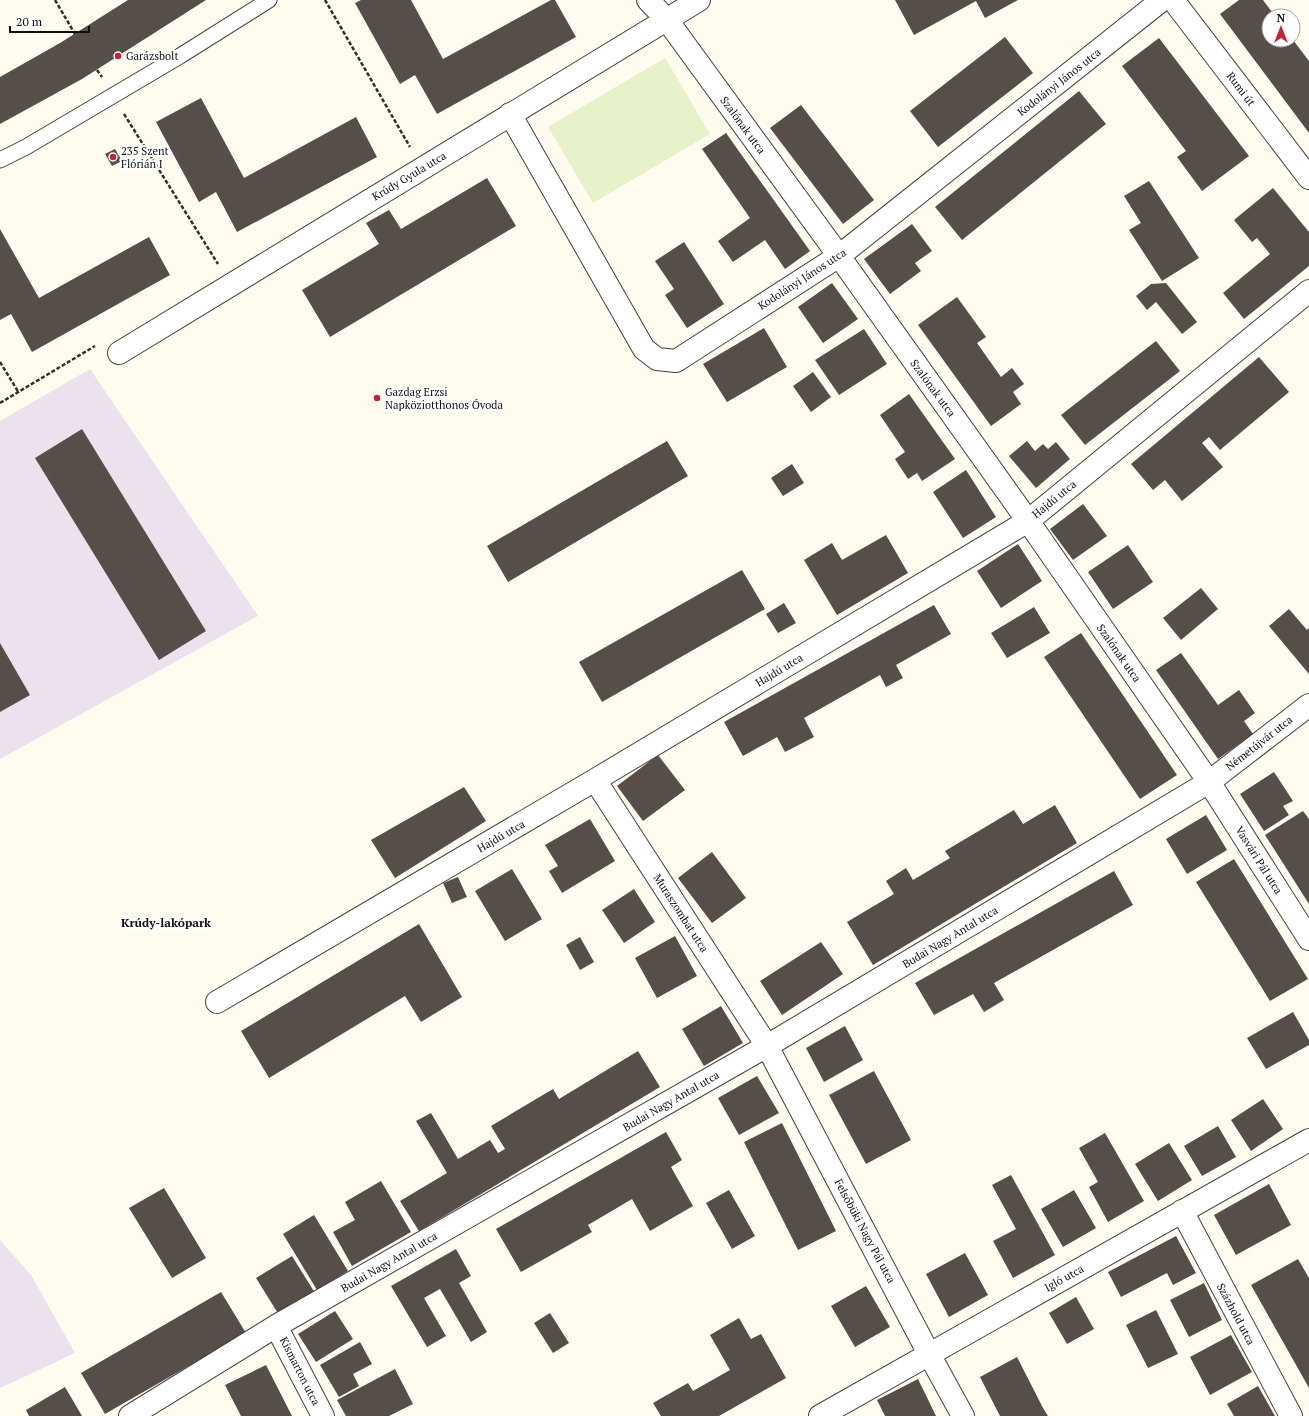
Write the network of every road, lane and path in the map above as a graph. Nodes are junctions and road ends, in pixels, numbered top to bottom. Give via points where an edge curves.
1 (55, 0) edge
2 (268, 0) edge
3 (325, 0) edge
4 (648, 0) edge
5 (699, 0) edge
6 (1162, 0) edge
7 (1173, 0) edge
8 (667, 20) junction
9 (75, 34) dead end
10 (113, 96) junction
11 (510, 114) junction
12 (0, 160) edge
13 (422, 168) junction
14 (1309, 178) edge
15 (839, 256) junction
16 (231, 285) junction
17 (1309, 291) edge
18 (120, 353) joint
19 (0, 362) edge
20 (19, 393) junction
21 (0, 403) edge
22 (1028, 521) junction
23 (1309, 705) edge
24 (595, 780) junction
25 (1209, 782) junction
26 (1309, 939) edge
27 (217, 1002) dead end
28 (767, 1046) junction
29 (1309, 1140) edge
30 (1182, 1212) junction
31 (276, 1326) junction
32 (929, 1354) junction
33 (130, 1416) edge
34 (323, 1416) edge
35 (820, 1416) edge
36 (963, 1416) edge
37 (1291, 1416) edge

1 - 9 path
2 - 10 lane
3 - 13 path
4 - 8 street, Szalónak utca
5 - 8 street, Krúdy Gyula utca
6 - 15 street, Kodolányi János utca
7 - 14 street, Rumi út
8 - 11 street, Krúdy Gyula utca
8 - 15 street, Szalónak utca
10 - 12 lane
10 - 16 path
11 - 13 street, Krúdy Gyula utca
11 - 15 street, Kodolányi János utca via 644,349 657,359 676,361
13 - 16 street, Krúdy Gyula utca
15 - 22 street, Szalónak utca
16 - 18 street, Krúdy Gyula utca
17 - 22 street, Hajdú utca
18 - 20 path via 102,341
19 - 20 path
20 - 21 path
22 - 24 street, Hajdú utca
22 - 25 street, Szalónak utca
23 - 25 street, Németújvár utca
24 - 27 street, Hajdú utca
24 - 28 street, Muraszombat utca
25 - 26 street, Vasvári Pál utca
25 - 28 street, Budai Nagy Antal utca
28 - 31 street, Budai Nagy Antal utca
28 - 32 street, Felsőbüki Nagy Pál utca
29 - 30 street, Igló utca
30 - 32 street, Igló utca
30 - 37 street, Százhold utca
31 - 33 street, Budai Nagy Antal utca
31 - 34 street, Kismarton utca
32 - 35 street, Igló utca
32 - 36 street, Felsőbüki Nagy Pál utca

